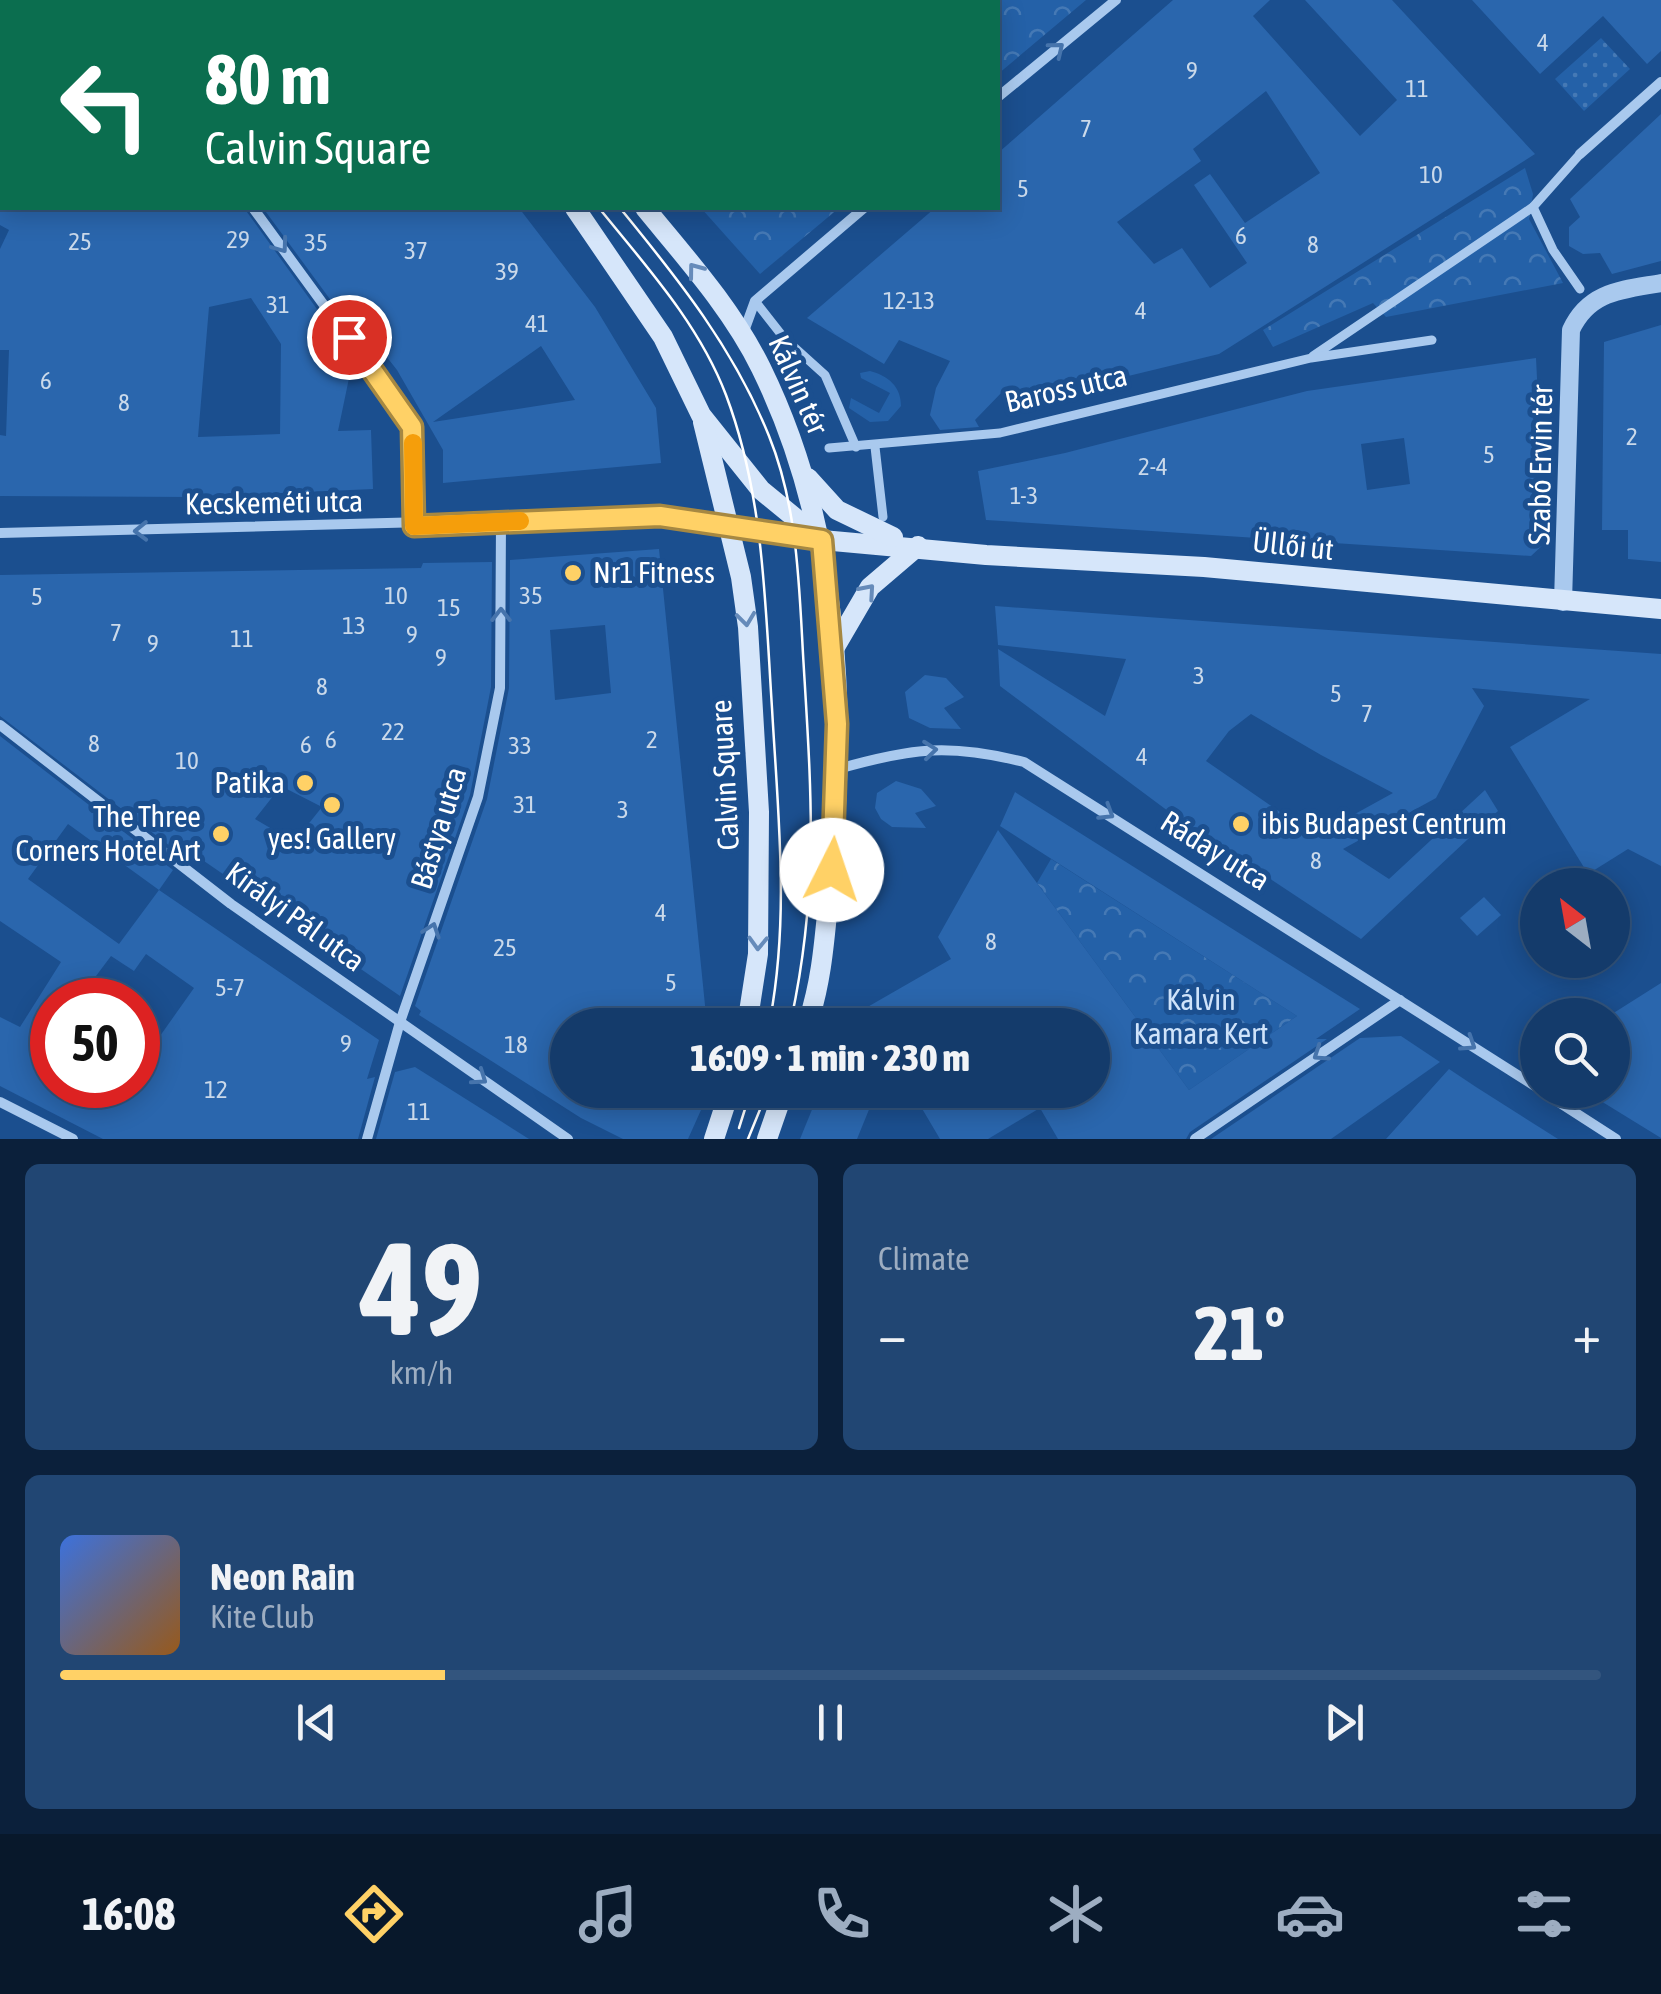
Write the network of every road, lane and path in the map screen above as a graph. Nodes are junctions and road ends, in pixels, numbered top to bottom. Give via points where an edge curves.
1 (1116, 0) edge
2 (1661, 82) edge
3 (1000, 96) edge
4 (1580, 154) joint
5 (1533, 207) junction
6 (254, 210) edge
7 (576, 210) edge
8 (647, 210) edge
9 (862, 210) edge
10 (1661, 283) edge
11 (1580, 289) dead end
12 (756, 301) junction
13 (742, 335) junction
14 (1432, 340) dead end
15 (1311, 358) junction
16 (702, 415) junction
17 (856, 447) junction
18 (829, 448) dead end
19 (874, 448) junction
20 (798, 460) junction
21 (883, 517) dead end
22 (501, 522) junction
23 (728, 523) junction
24 (414, 526) junction
25 (0, 534) edge
26 (822, 540) junction
27 (918, 546) junction
28 (1563, 602) junction
29 (1661, 609) edge
30 (834, 649) junction
31 (0, 726) edge
32 (837, 770) junction
33 (1400, 1000) junction
34 (750, 1008) edge
35 (811, 1008) edge
36 (400, 1022) junction
37 (1520, 1077) edge
38 (0, 1102) edge
39 (724, 1108) edge
40 (778, 1108) edge
41 (1568, 1108) edge
42 (73, 1139) edge
43 (367, 1139) edge
44 (568, 1139) edge
45 (714, 1139) edge
46 (767, 1139) edge
47 (1194, 1139) edge
48 (1616, 1139) edge

3 -> 1 street
2 - 4 street
4 - 5 street, Baross utca
5 - 11 street
5 - 15 street, Baross utca
6 -> 24 street via 412,427
7 - 16 main road via 664,338
13 -> 8 main road, Kálvin tér
9 - 12 street
10 - 28 street, Szabó Ervin tér via 1591,302 1571,330
12 - 13 street
12 - 17 street, Kálvin tér via 825,375
13 - 20 main road, Kálvin tér
14 - 15 street, Baross utca
15 - 19 street, Baross utca via 1000,433
16 - 23 main road, Calvin Square
16 - 26 main road via 761,490
17 - 18 street, Baross utca
17 - 19 street, Baross utca
19 - 21 street, Kálvin tér
20 - 26 main road
20 - 27 main road via 816,492 837,510
22 - 23 street, Kecskeméti utca via 660,516
22 - 24 street, Kecskeméti utca
36 -> 22 street, Bástya utca via 486,761 500,688
23 - 26 street
23 -> 34 main road, Calvin Square via 748,627 759,812 758,954
24 -> 25 street, Kecskeméti utca
26 - 27 main road
26 - 30 main road
27 - 28 main road, Üllői út
30 -> 27 main road via 864,595
28 - 29 main road, Üllői út
30 - 32 main road
31 - 36 street, Királyi Pál utca via 231,904
32 -> 33 street, Ráday utca via 939,748 1024,762
32 - 35 main road via 822,964
33 -> 37 street, Ráday utca
33 -> 47 street
36 - 43 street, Bástya utca
36 -> 44 street, Királyi Pál utca
38 - 42 street
39 - 45 main road
40 - 46 main road
41 - 48 street, Ráday utca

